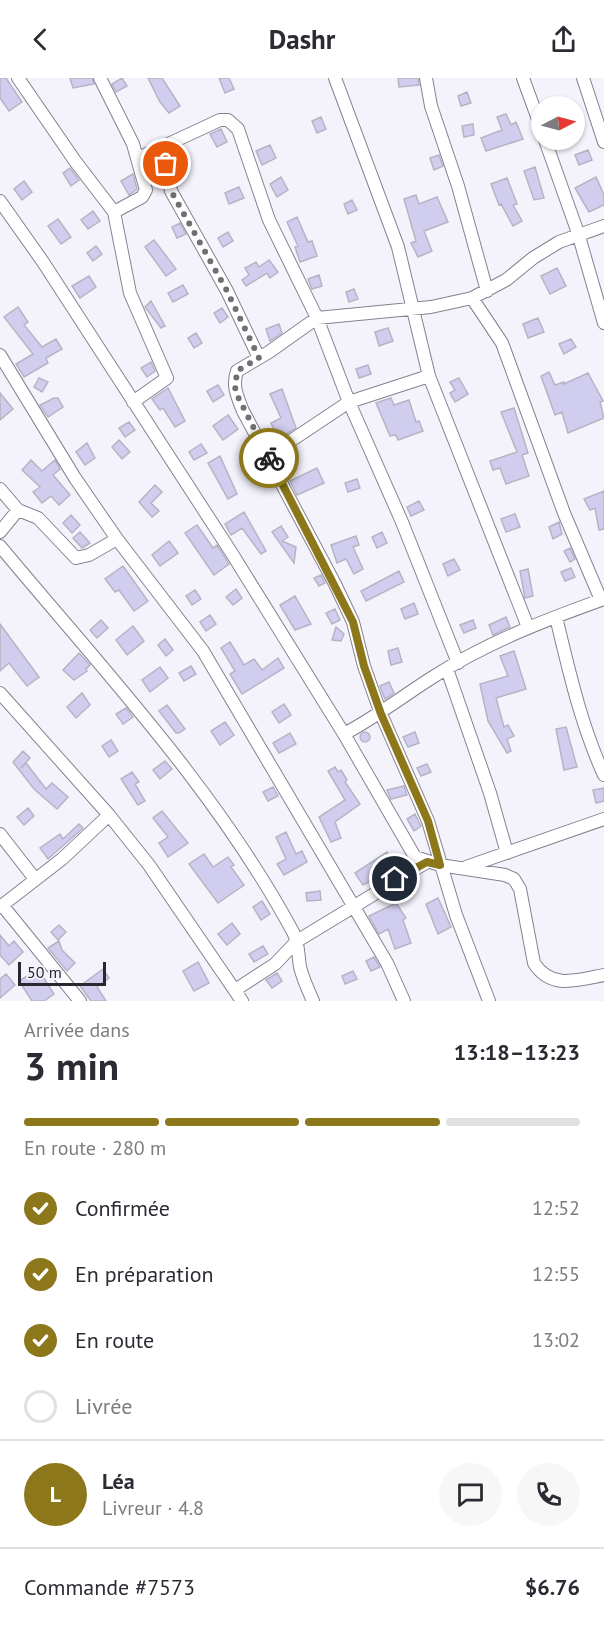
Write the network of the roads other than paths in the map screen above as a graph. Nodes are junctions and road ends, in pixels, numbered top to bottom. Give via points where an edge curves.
1 (18, 78) edge
2 (100, 78) edge
3 (335, 78) edge
4 (426, 78) edge
5 (523, 78) edge
6 (584, 78) edge
7 (531, 100) edge
8 (604, 142) edge
9 (162, 147) junction
10 (549, 150) edge
11 (138, 158) junction
12 (0, 201) edge
13 (114, 212) junction
14 (604, 226) edge
15 (578, 233) junction
16 (487, 291) junction
17 (472, 298) junction
18 (414, 308) junction
19 (317, 318) junction
20 (604, 323) edge
21 (0, 355) edge
22 (259, 358) junction
23 (429, 376) junction
24 (133, 402) junction
25 (349, 402) junction
26 (268, 456) junction
27 (0, 489) edge
28 (18, 510) junction
29 (0, 532) edge
30 (117, 539) junction
31 (0, 546) edge
32 (602, 599) edge
33 (556, 617) junction
34 (528, 627) junction
35 (452, 666) junction
36 (0, 693) edge
37 (381, 714) junction
38 (344, 734) junction
39 (604, 775) edge
40 (109, 816) junction
41 (604, 819) edge
42 (0, 834) edge
43 (507, 853) junction
44 (427, 862) junction
45 (440, 865) junction
46 (463, 868) junction
47 (35, 879) junction
48 (352, 905) junction
49 (1, 906) edge
50 (297, 941) junction
51 (604, 975) edge
52 (238, 996) edge
53 (80, 1001) edge
54 (313, 1001) edge
55 (404, 1001) edge
56 (489, 1001) edge

1 - 13 street
2 - 11 street
3 - 18 street via 398,247
4 - 16 street
5 - 7 street
6 - 8 street
9 - 11 street
9 - 19 street via 220,120 228,120 238,129 269,220
9 - 22 street via 171,191
10 - 15 street
11 - 13 street via 144,194
12 - 24 street
13 - 24 street via 130,293 167,378
14 - 15 street
15 - 16 street via 533,258
15 - 20 street
16 - 17 street
17 - 18 street
17 - 32 street via 502,343 564,513
18 - 19 street
18 - 23 street
19 - 22 street
19 - 25 street
21 - 30 street
22 - 26 street via 237,371 235,391
23 - 25 street
23 - 34 street
24 - 38 street
25 - 26 street
25 - 35 street via 398,513
26 - 37 street via 353,622
27 - 28 street
28 - 29 street
28 - 30 street via 38,518 76,558
30 - 48 street via 203,651
31 - 50 street via 145,716 257,868
32 - 33 street
33 - 34 street
33 - 39 street via 574,691
34 - 35 street
35 - 37 street
35 - 43 street
36 - 40 street
37 - 38 street
37 - 45 street via 428,821
38 - 44 street via 415,857
40 - 47 street
40 - 52 street via 175,901
41 - 43 street
42 - 47 street
43 - 46 street
44 - 45 street
44 - 48 street
45 - 46 street
45 - 56 street
46 - 51 street via 514,879 520,889 534,963 540,972 564,983
47 - 49 street
48 - 50 street
48 - 55 street via 387,963
49 - 53 street
50 - 52 street
50 - 54 street via 300,966

